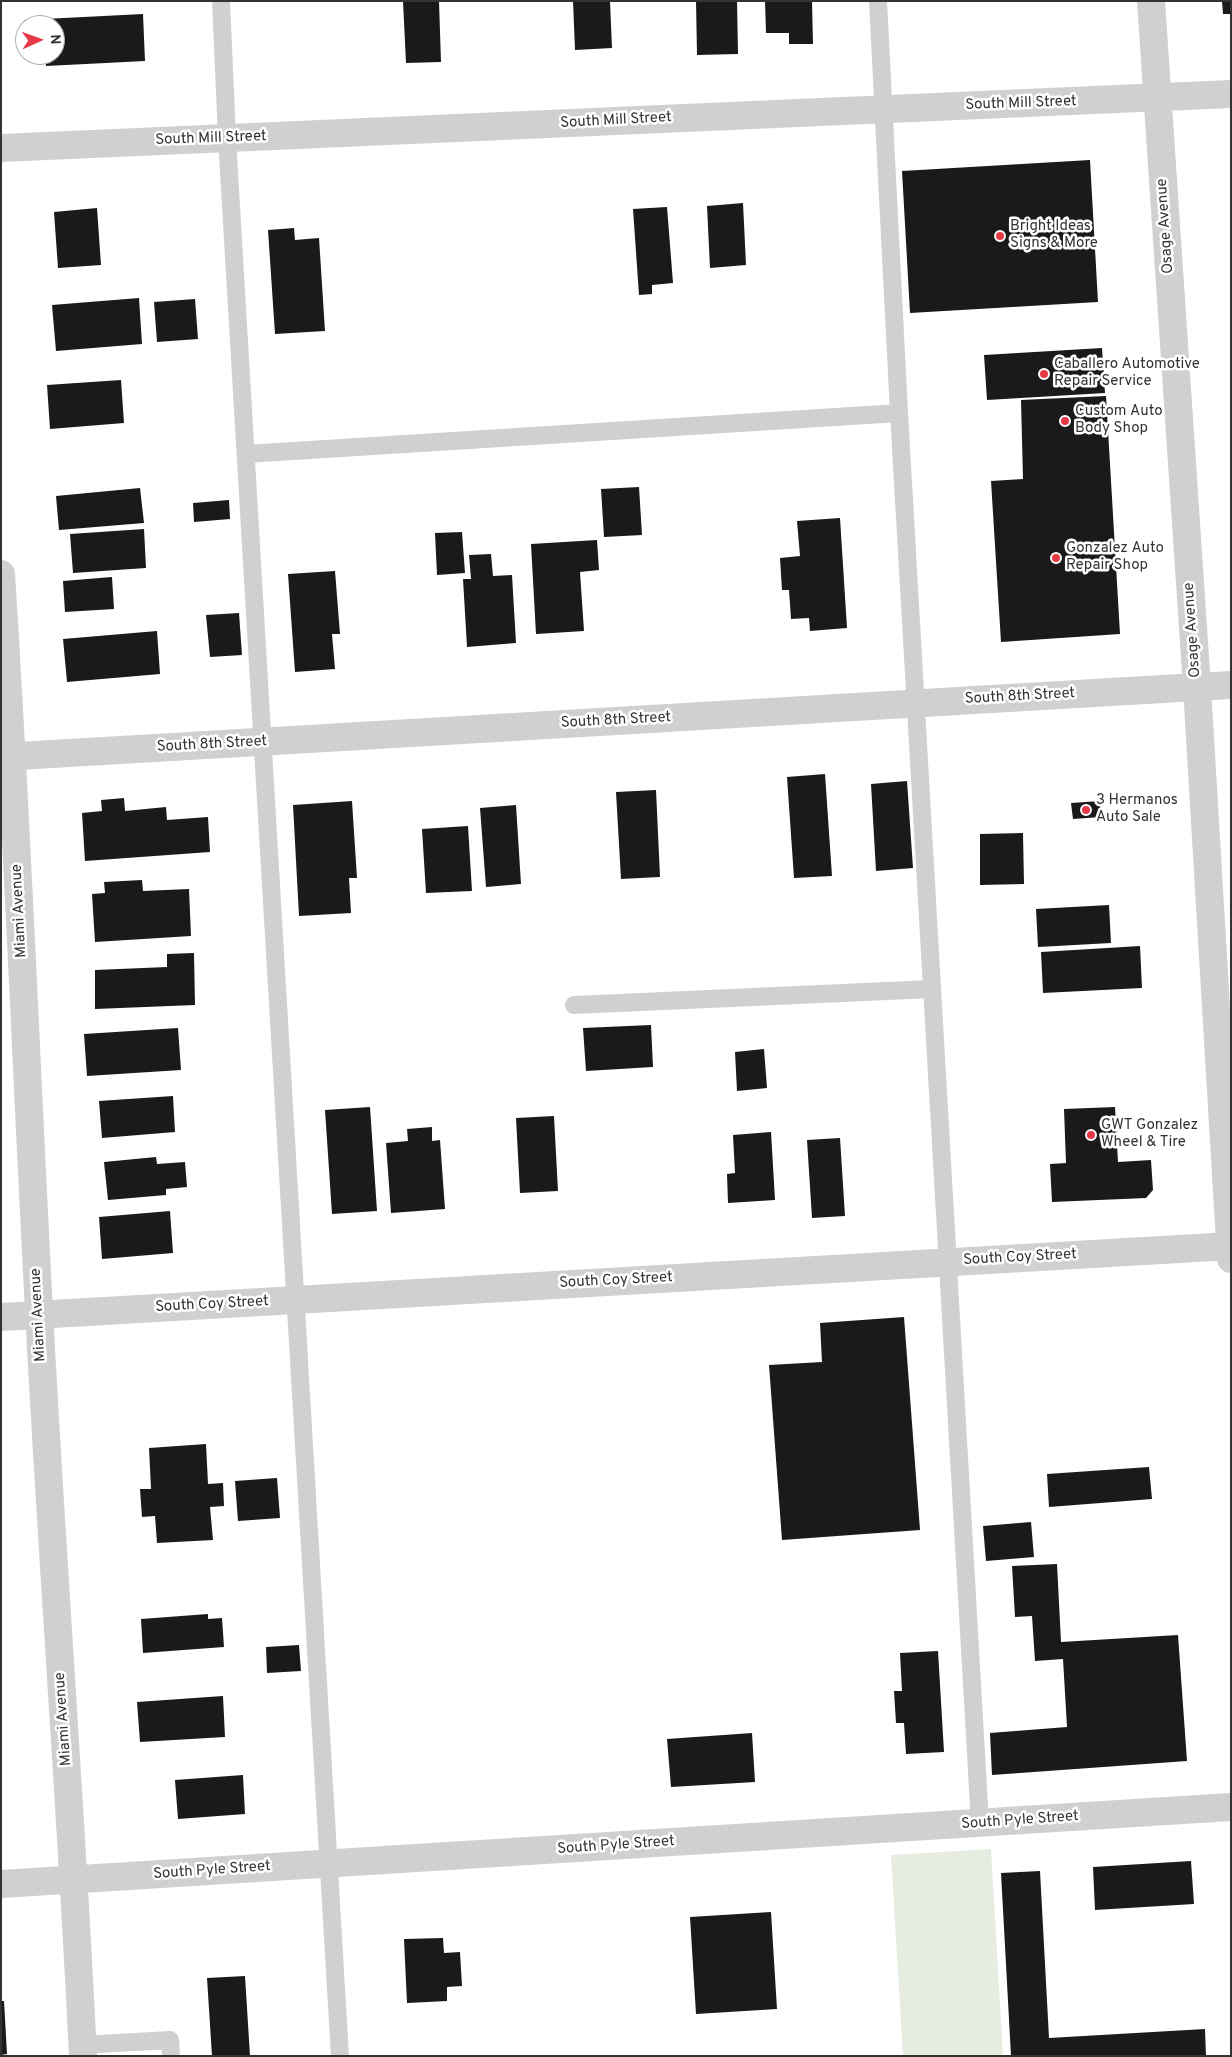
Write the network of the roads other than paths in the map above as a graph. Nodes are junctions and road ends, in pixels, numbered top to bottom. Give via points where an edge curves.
1 (221, 1) edge
2 (878, 1) edge
3 (1152, 1) edge
4 (1231, 94) edge
5 (1157, 98) junction
6 (882, 110) junction
7 (227, 138) junction
8 (1, 148) edge
9 (899, 413) junction
10 (246, 454) junction
11 (1, 574) edge
12 (1231, 685) edge
13 (1197, 687) junction
14 (916, 704) junction
15 (262, 742) junction
16 (7, 756) edge
17 (932, 989) junction
18 (574, 1005) dead end
19 (1230, 1250) edge
20 (948, 1262) junction
21 (297, 1300) junction
22 (39, 1315) junction
23 (1, 1317) edge
24 (1231, 1807) edge
25 (980, 1823) junction
26 (328, 1864) junction
27 (74, 1879) junction
28 (1, 1884) edge
29 (83, 2050) edge
30 (171, 2056) edge
31 (340, 2056) edge

1 - 7 lane
2 - 6 lane
3 - 5 street, Osage Avenue
4 - 5 street, South Mill Street
5 - 6 street, South Mill Street
5 - 13 street, Osage Avenue
6 - 7 street, South Mill Street
6 - 9 lane
7 - 8 street, South Mill Street
7 - 10 lane
9 - 10 lane
9 - 14 lane
10 - 15 lane
11 - 16 street, Miami Avenue
12 - 13 street, South 8th Street
13 - 14 street, South 8th Street
13 - 19 street, Osage Avenue
14 - 15 street, South 8th Street
14 - 17 lane
15 - 16 street, South 8th Street
15 - 21 lane
16 - 22 street, Miami Avenue
17 - 18 lane
17 - 20 lane
19 - 20 street, South Coy Street
20 - 21 street, South Coy Street
20 - 25 lane
21 - 22 street, South Coy Street
21 - 26 lane
22 - 23 street, South Coy Street
22 - 27 street, Miami Avenue
24 - 25 street, South Pyle Street
25 - 26 street, South Pyle Street
26 - 27 street, South Pyle Street
26 - 31 lane
27 - 28 street, South Pyle Street
27 - 29 street, Miami Avenue
29 - 30 lane via 170,2040

